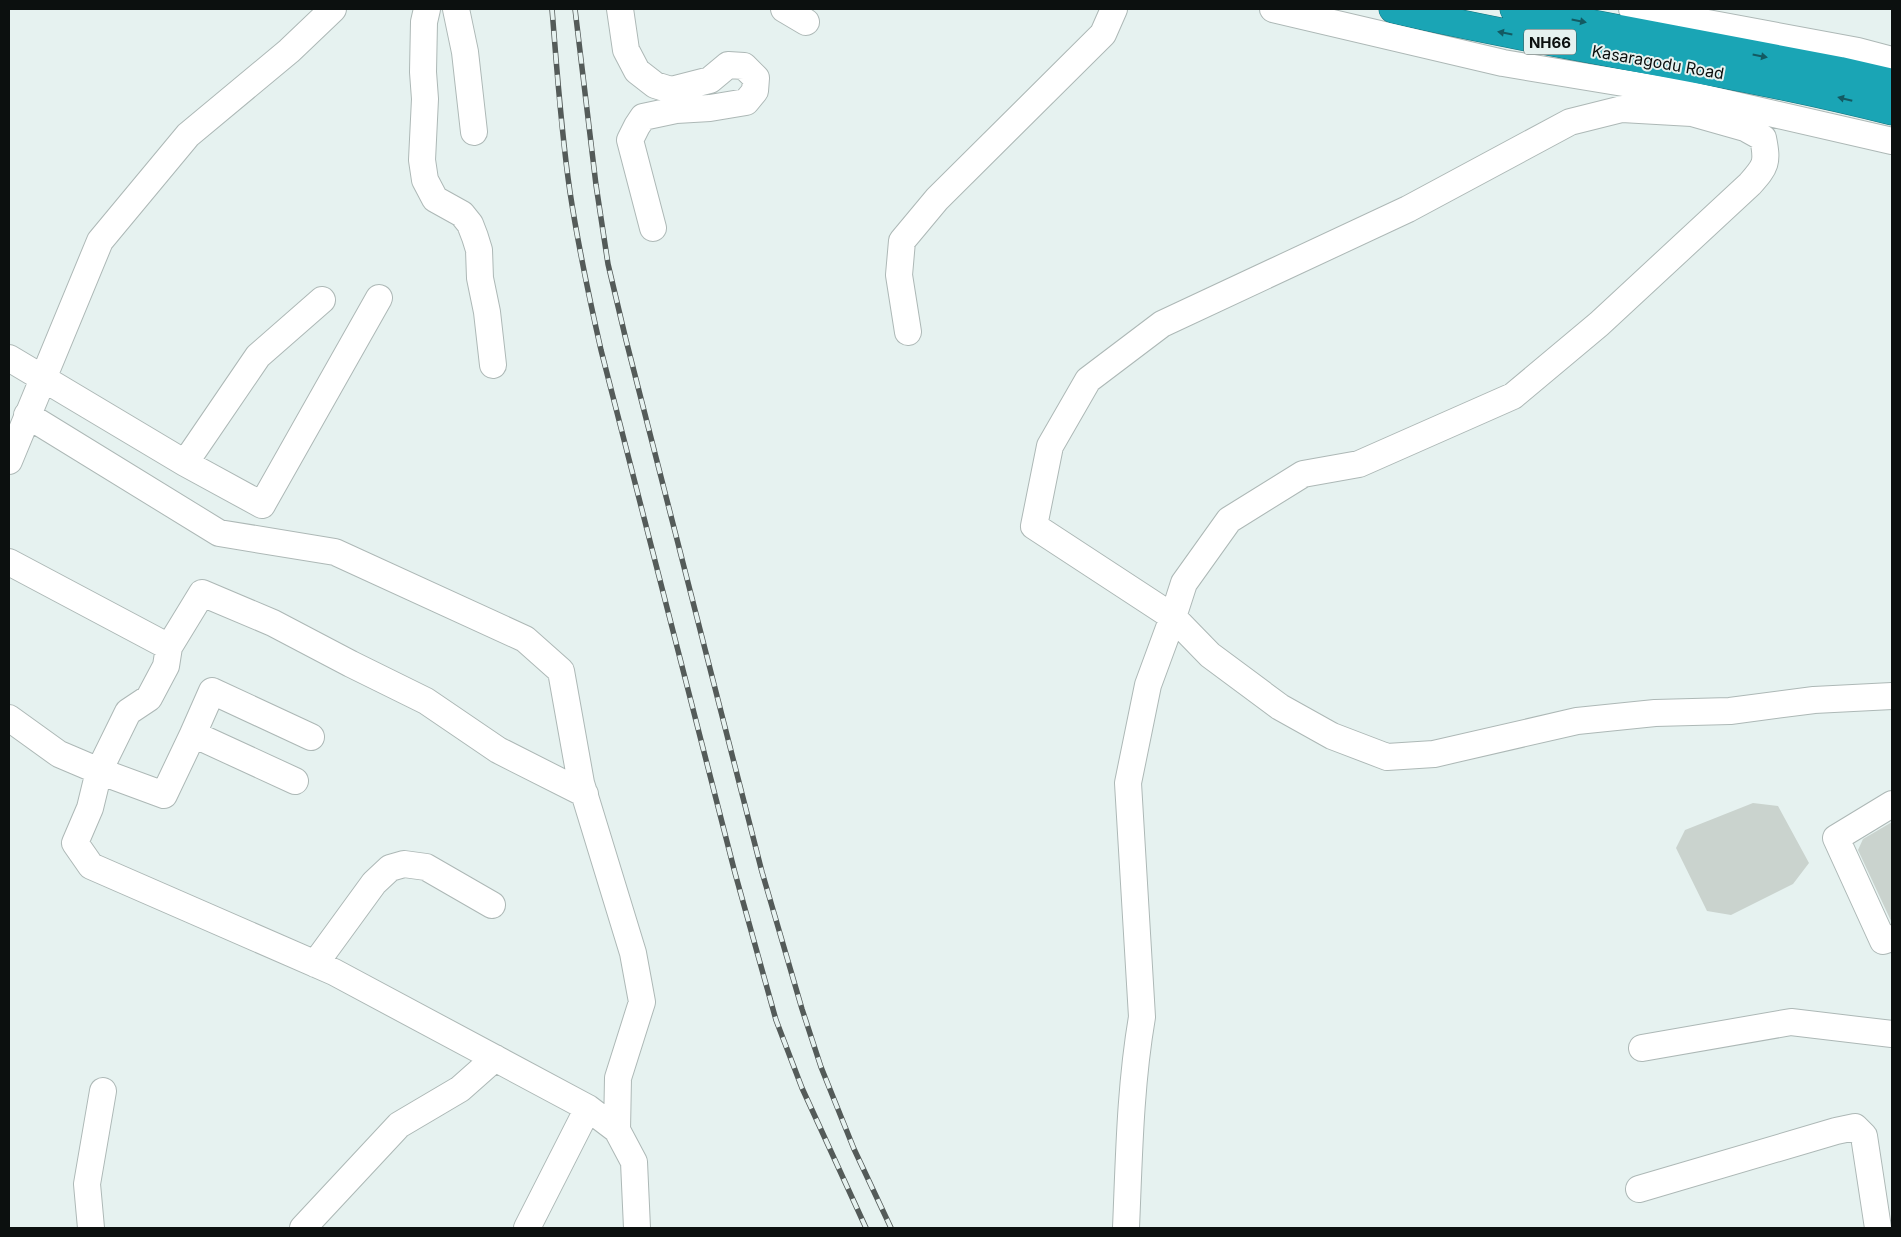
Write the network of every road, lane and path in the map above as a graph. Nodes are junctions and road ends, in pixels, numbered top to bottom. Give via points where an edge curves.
1 (333, 9) edge
2 (427, 9) edge
3 (456, 9) edge
4 (620, 9) edge
5 (784, 9) edge
6 (1114, 9) edge
7 (1273, 9) edge
8 (1393, 9) edge
9 (1514, 9) edge
10 (1632, 9) edge
11 (806, 22) dead end
12 (1719, 27) edge
13 (1892, 60) edge
14 (1892, 83) edge
15 (1695, 105) junction
16 (1892, 111) edge
17 (474, 132) dead end
18 (1892, 141) edge
19 (653, 228) dead end
20 (379, 298) dead end
21 (322, 300) dead end
22 (908, 332) dead end
23 (9, 358) edge
24 (493, 365) dead end
25 (42, 379) junction
26 (27, 416) junction
27 (9, 461) edge
28 (185, 463) junction
29 (9, 562) edge
30 (1173, 617) junction
31 (169, 647) junction
32 (1892, 696) edge
33 (9, 718) edge
34 (193, 734) junction
35 (311, 737) dead end
36 (99, 772) junction
37 (295, 781) dead end
38 (585, 794) junction
39 (1892, 804) edge
40 (492, 905) dead end
41 (1892, 938) edge
42 (315, 964) junction
43 (1892, 1034) edge
44 (1642, 1048) dead end
45 (496, 1058) junction
46 (103, 1091) dead end
47 (588, 1108) junction
48 (617, 1130) junction
49 (1639, 1189) dead end
50 (91, 1228) edge
51 (303, 1228) edge
52 (527, 1228) edge
53 (637, 1228) edge
54 (1126, 1228) edge
55 (1878, 1228) edge

1 - 25 street via 289,51 188,135 100,241
2 - 24 street via 423,72 422,160 425,180 435,199 462,214 475,237
3 - 17 street via 465,52
4 - 19 street via 626,50 637,72 655,85 670,90 710,80 728,65 744,66 756,78 755,91 746,102 644,117 637,126 630,140
5 - 11 street
6 - 22 street via 1103,34 937,198 902,241 899,275
7 - 15 street
16 -> 8 highway, Kasaragodu Road / NH66 via 1765,82
9 -> 12 highway, Kasaragodu Road / NH66
10 - 12 street
12 - 13 street
12 -> 14 highway, Kasaragodu Road / NH66 via 1840,71
15 - 18 street
15 - 30 street via 1763,138 1765,167 1750,184 1599,324 1512,396 1359,464 1303,474 1229,520 1184,582
15 - 30 street via 1622,109 1570,122 1408,209 1162,324 1088,380 1050,446 1034,526
20 - 28 street via 262,505
21 - 28 street via 258,356
23 - 25 street
25 - 26 street
25 - 28 street
26 - 27 street
26 - 38 street via 219,533 335,552 525,639 560,671
29 - 31 street
30 - 32 street via 1210,655 1280,707 1332,736 1387,757 1434,754 1577,722 1655,713 1730,711 1814,700
30 - 54 street via 1148,685 1128,783 1142,1017 1129,1143
31 - 36 street via 166,666 149,698 128,712
31 - 38 street via 202,593 273,623 426,701 498,750
33 - 36 street via 58,754
34 - 35 street via 212,691
34 - 36 street via 164,795
34 - 37 street
36 - 42 street via 90,808 75,843 91,866
38 - 48 street via 633,952 642,1002 618,1078
39 - 41 street via 1836,838 1883,941
40 - 42 street via 426,866 404,864 390,868 374,883
42 - 45 street
43 - 44 street via 1791,1022
45 - 47 street
45 - 51 street via 460,1089 398,1125
46 - 50 street via 88,1184
47 - 48 street
47 - 52 street
48 - 53 street via 634,1162
49 - 55 street via 1855,1128 1864,1136

